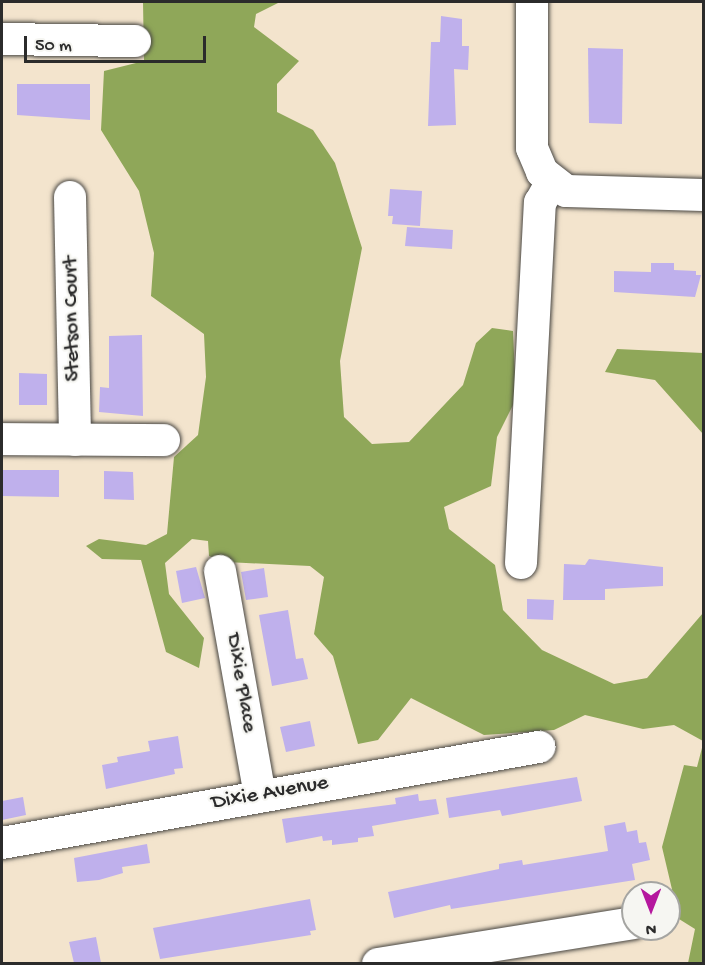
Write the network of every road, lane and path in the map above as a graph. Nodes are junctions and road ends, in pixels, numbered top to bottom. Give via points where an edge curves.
1 (532, 2) edge
2 (2, 39) edge
3 (135, 41) dead end
4 (546, 178) junction
5 (704, 195) edge
6 (70, 197) dead end
7 (2, 439) edge
8 (75, 440) junction
9 (164, 440) dead end
10 (521, 563) dead end
11 (220, 571) dead end
12 (539, 747) dead end
13 (260, 796) junction
14 (2, 843) edge
15 (621, 925) edge
16 (378, 963) edge

1 - 4 street via 532,148
2 - 3 street
4 - 5 street via 566,191 593,194
4 - 10 street via 540,203
6 - 8 street, Stetson Court
7 - 8 street
8 - 9 street
11 - 13 street, Dixie Place
12 - 13 street, Dixie Avenue
13 - 14 street, Dixie Avenue
15 - 16 street

